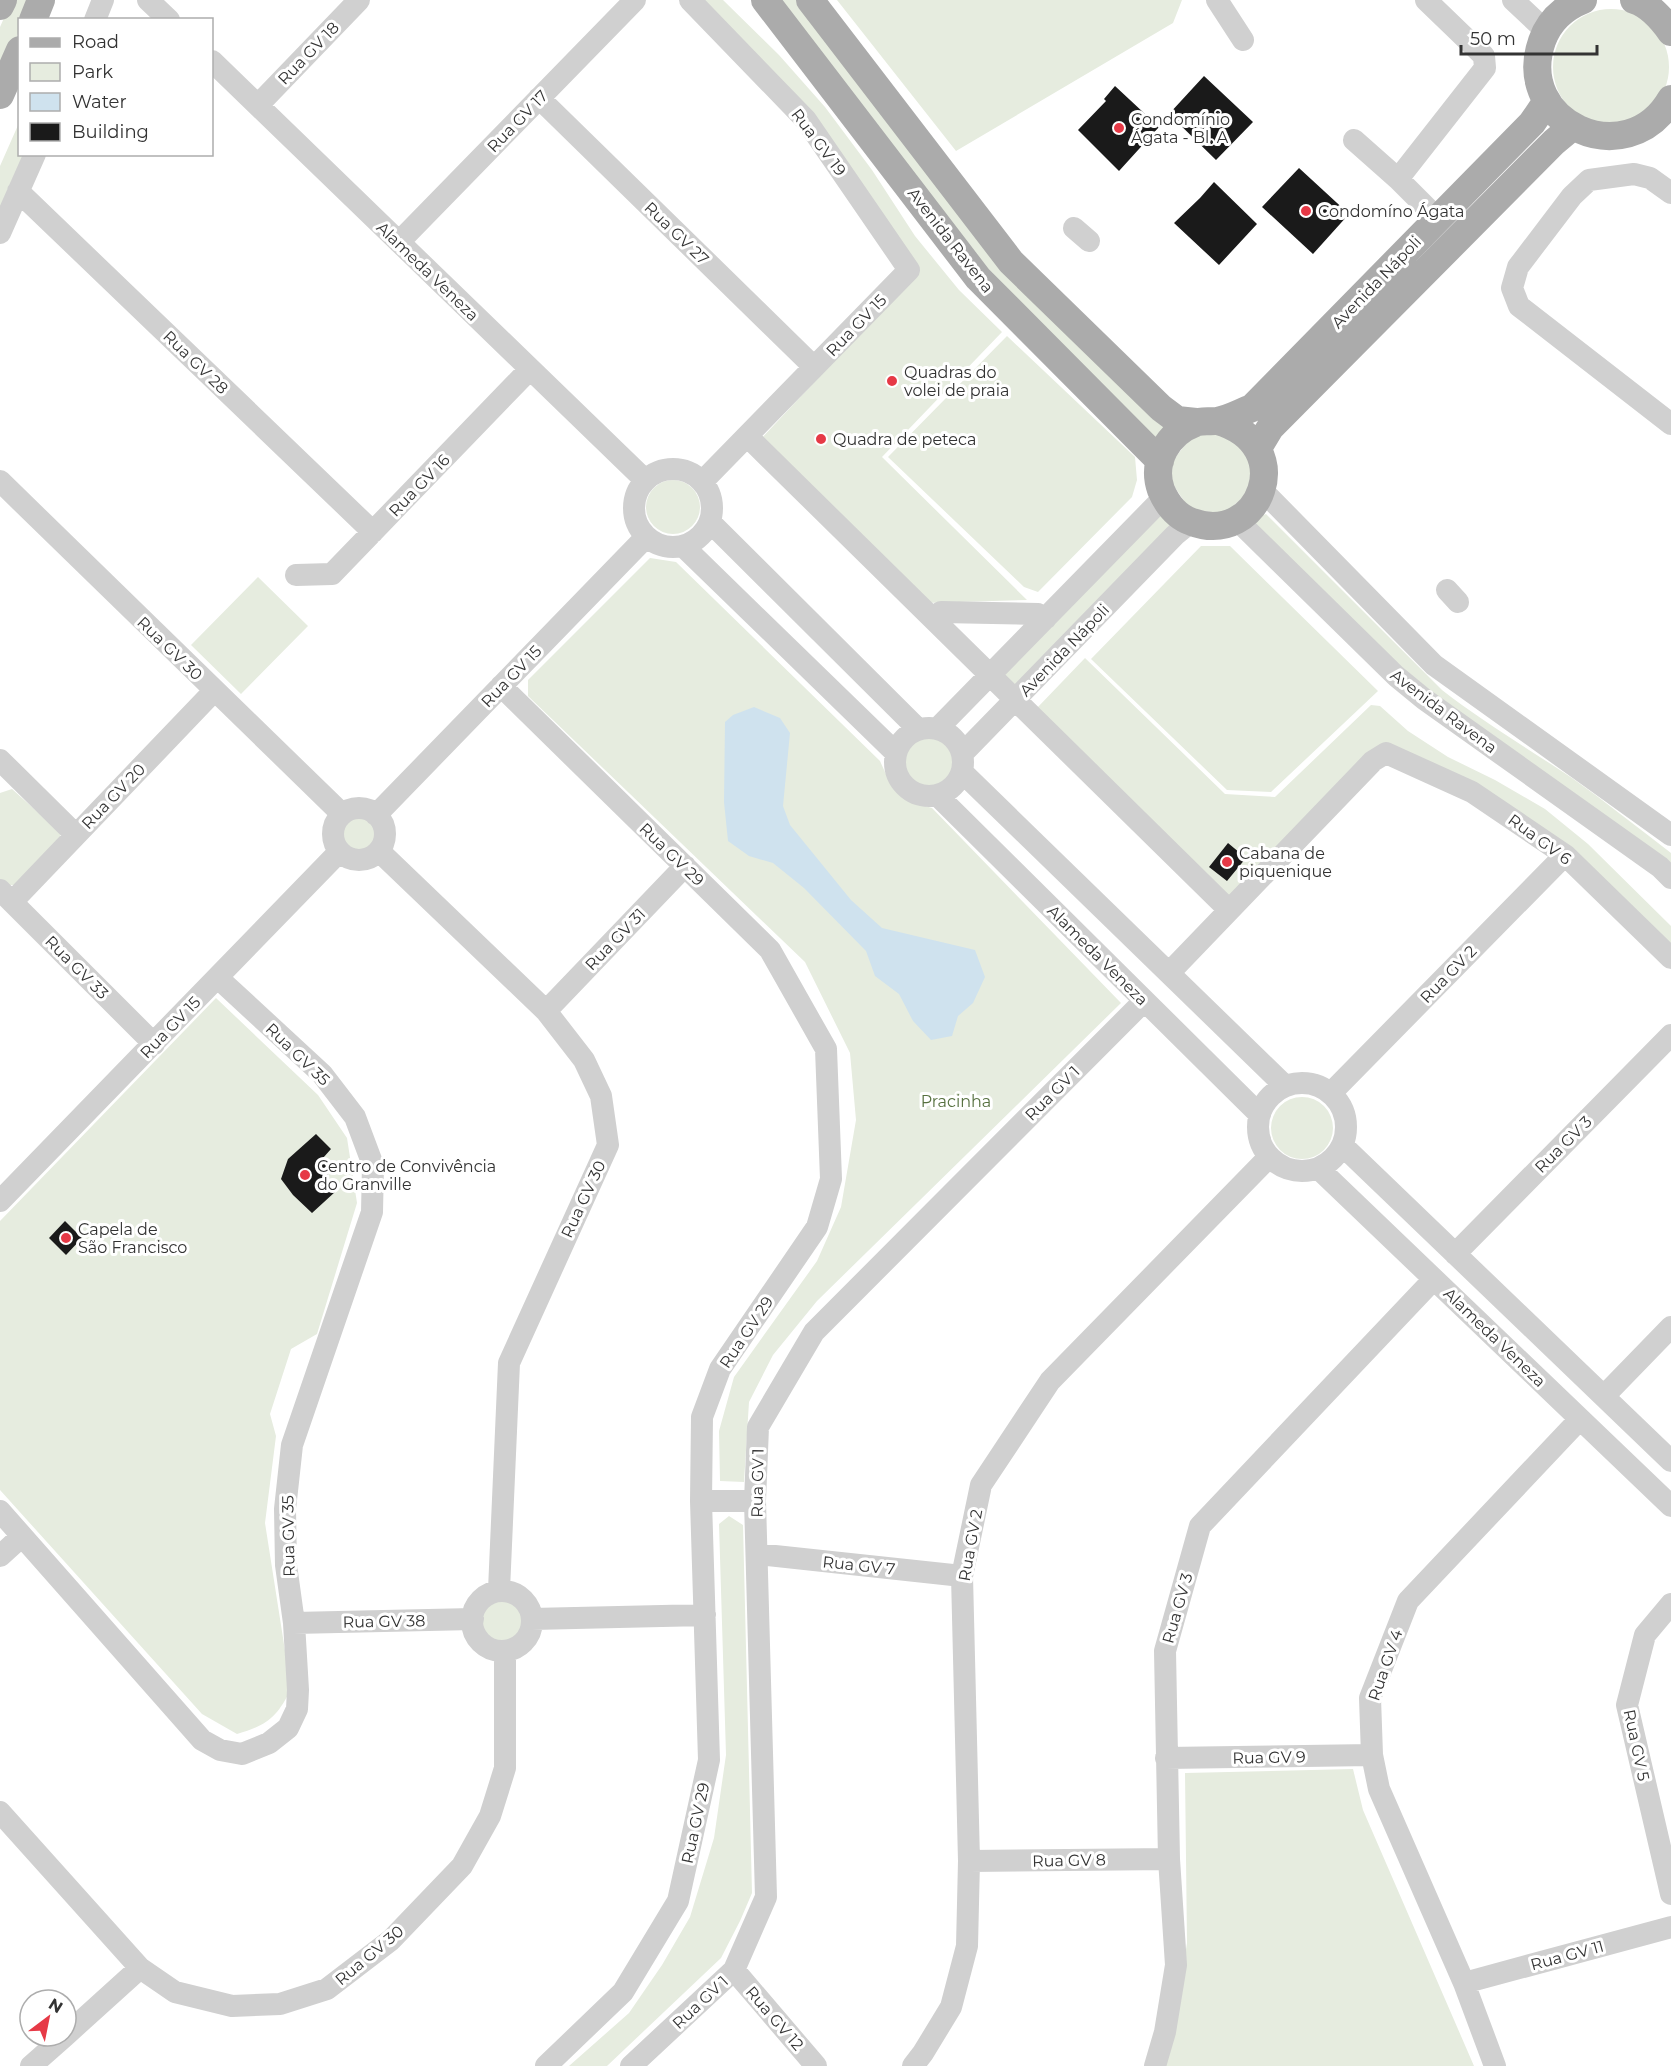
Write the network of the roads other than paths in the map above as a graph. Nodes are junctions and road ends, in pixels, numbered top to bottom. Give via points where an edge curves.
1 (3, 0) edge
2 (41, 0) edge
3 (103, 0) edge
4 (148, 0) edge
5 (359, 0) edge
6 (635, 0) edge
7 (690, 0) edge
8 (765, 0) edge
9 (810, 0) edge
10 (1217, 0) edge
11 (1426, 0) edge
12 (1513, 0) edge
13 (1639, 1) edge
14 (1573, 2) edge
15 (0, 6) edge
16 (34, 18) edge
17 (96, 18) edge
18 (167, 18) edge
19 (1546, 31) junction
20 (1671, 32) edge
21 (1243, 40) dead end
22 (18, 54) edge
23 (213, 62) edge
24 (0, 94) edge
25 (539, 98) junction
26 (1671, 99) edge
27 (1547, 101) junction
28 (258, 105) junction
29 (1572, 127) junction
30 (1662, 127) edge
31 (1354, 140) dead end
32 (34, 156) edge
33 (1398, 179) junction
34 (18, 191) junction
35 (1671, 193) edge
36 (1438, 219) junction
37 (0, 233) edge
38 (399, 242) junction
39 (909, 270) joint
40 (814, 367) junction
41 (530, 369) junction
42 (1207, 422) junction
43 (1671, 424) edge
44 (747, 436) junction
45 (1258, 448) junction
46 (1160, 461) junction
47 (645, 480) junction
48 (0, 482) edge
49 (702, 482) junction
50 (1262, 490) junction
51 (1164, 497) junction
52 (1237, 520) junction
53 (710, 522) junction
54 (1191, 522) junction
55 (373, 532) junction
56 (646, 537) junction
57 (683, 546) junction
58 (296, 575) dead end
59 (932, 618) junction
60 (1046, 618) junction
61 (990, 675) junction
62 (501, 686) junction
63 (213, 691) junction
64 (1015, 700) junction
65 (928, 729) junction
66 (896, 753) junction
67 (962, 763) junction
68 (3, 769) edge
69 (938, 796) junction
70 (342, 814) junction
71 (376, 815) junction
72 (76, 835) junction
73 (1671, 836) edge
74 (379, 851) junction
75 (339, 852) junction
76 (1565, 855) junction
77 (685, 866) junction
78 (1671, 878) edge
79 (6, 896) edge
80 (1229, 910) junction
81 (1671, 958) edge
82 (1169, 973) junction
83 (218, 978) junction
84 (1144, 1000) junction
85 (546, 1011) junction
86 (1671, 1035) edge
87 (153, 1044) junction
88 (1285, 1086) junction
89 (1331, 1094) junction
90 (1259, 1114) junction
91 (1343, 1146) junction
92 (1269, 1157) junction
93 (1319, 1168) junction
94 (0, 1201) edge
95 (1455, 1254) junction
96 (1434, 1279) junction
97 (1529, 1324) junction
98 (1671, 1327) edge
99 (1506, 1348) junction
100 (1604, 1396) junction
101 (1580, 1419) junction
102 (1671, 1461) edge
103 (701, 1501) junction
104 (755, 1501) junction
105 (1671, 1506) edge
106 (0, 1511) edge
107 (22, 1536) junction
108 (757, 1554) junction
109 (0, 1556) edge
110 (962, 1576) junction
111 (499, 1590) junction
112 (1671, 1604) edge
113 (705, 1615) junction
114 (472, 1619) junction
115 (532, 1619) junction
116 (294, 1623) junction
117 (505, 1651) junction
118 (1372, 1755) junction
119 (1166, 1758) junction
120 (2, 1820) edge
121 (1169, 1859) junction
122 (969, 1861) junction
123 (1671, 1894) edge
124 (1671, 1927) edge
125 (140, 1968) junction
126 (734, 1971) junction
127 (1464, 1983) junction
128 (78, 2023) edge
129 (51, 2048) edge
130 (32, 2066) edge
131 (546, 2066) edge
132 (631, 2066) edge
133 (816, 2066) edge
134 (913, 2066) edge
135 (1155, 2066) edge
136 (1495, 2066) edge

1 - 15 main road
2 - 16 main road
3 - 17 street
4 - 18 street
5 - 28 street, Rua GV 18
6 - 25 street, Rua GV 17
7 - 39 street, Rua GV 19 via 806,120
8 - 46 main road, Avenida Ravena via 978,278
9 - 42 main road, Avenida Ravena via 1011,262 1161,408 1177,420
10 - 21 street
11 - 33 street via 1484,56 1485,68
12 - 19 street
13 - 20 main road via 1658,15
14 - 19 main road
19 - 27 main road via 1538,54 1538,78
22 - 24 main road
23 - 28 street, Alameda Veneza
25 - 38 street, Rua GV 17
25 - 40 street, Rua GV 27
26 - 30 main road
27 - 29 main road
27 - 36 main road, Avenida Nápoli via 1532,123
28 - 38 street, Alameda Veneza
29 - 30 main road via 1592,135 1613,137
29 - 45 main road, Avenida Nápoli via 1270,428
31 - 33 street
32 - 34 street
33 - 36 street
34 - 37 street
34 - 55 street, Rua GV 28
35 - 43 street via 1650,178 1634,174 1589,180 1572,196 1518,267 1512,288 1519,306
36 - 42 main road, Avenida Nápoli via 1252,408
38 - 41 street, Alameda Veneza
39 - 40 street, Rua GV 15
40 - 44 street, Rua GV 15
41 - 47 street, Alameda Veneza
41 - 55 street, Rua GV 16
42 - 45 main road via 1234,425
42 - 46 main road via 1180,431 1167,444
44 - 49 street, Rua GV 15
44 - 59 street
45 - 50 main road via 1264,469
46 - 51 main road via 1158,473
47 - 49 street via 667,469 686,471
47 - 56 street via 633,502 638,527
48 - 63 street, Rua GV 30
49 - 53 street via 711,501
50 - 52 main road via 1248,512
50 - 73 street, Avenida Ravena via 1434,665
51 - 54 main road via 1180,516
51 - 60 street
52 - 54 main road via 1206,526
52 - 78 street, Avenida Ravena via 1396,676
53 - 57 street via 695,541
53 - 65 street
54 - 64 street, Avenida Nápoli
55 - 58 street, Rua GV 16 via 332,574
56 - 57 street via 657,544
56 - 62 street, Rua GV 15
57 - 66 street
59 - 60 street via 941,612 1038,614
59 - 61 street
60 - 61 street
61 - 64 street
61 - 65 street
62 - 71 street, Rua GV 15
62 - 77 street, Rua GV 29
63 - 70 street, Rua GV 30
63 - 72 street, Rua GV 20
64 - 67 street, Avenida Nápoli
64 - 80 street
65 - 66 street via 909,734
65 - 67 street via 953,738
66 - 69 street via 896,773 901,782 917,795
67 - 69 street, Avenida Nápoli via 957,783
67 - 82 street
68 - 72 street
69 - 84 street, Alameda Veneza
70 - 71 street via 363,808
70 - 75 street via 332,832
71 - 74 street via 385,836
72 - 79 street, Rua GV 20
74 - 75 street via 359,860
74 - 85 street, Rua GV 30
75 - 83 street, Rua GV 15
76 - 80 street, Rua GV 6 via 1472,792 1386,753 1373,761
76 - 81 street, Rua GV 6
76 - 89 street, Rua GV 2
77 - 85 street, Rua GV 31
77 - 103 street, Rua GV 29 via 770,950 826,1049 831,1179 817,1227 720,1369 702,1417
79 - 87 street, Rua GV 33
80 - 82 street
82 - 88 street
83 - 87 street, Rua GV 15
83 - 116 street, Rua GV 35 via 322,1074 355,1117 373,1165 372,1212 292,1445 285,1509 286,1565
84 - 90 street, Alameda Veneza
84 - 104 street, Rua GV 1 via 814,1332 758,1427
85 - 111 street, Rua GV 30 via 584,1060 601,1096 608,1145 509,1363
86 - 95 street, Rua GV 3
87 - 94 street, Rua GV 15
88 - 89 street via 1309,1083
88 - 90 street via 1265,1102
89 - 91 street via 1346,1118
90 - 92 street via 1258,1137
91 - 93 street via 1329,1163
91 - 95 street, Alameda Veneza
92 - 93 street via 1293,1171
92 - 110 street, Rua GV 2 via 1050,1381 981,1485
93 - 96 street, Alameda Veneza
95 - 97 street, Alameda Veneza
96 - 99 street, Alameda Veneza
96 - 119 street, Rua GV 3 via 1200,1526 1165,1651
97 - 99 street
97 - 100 street, Alameda Veneza
98 - 100 street
99 - 101 street, Alameda Veneza
100 - 102 street, Alameda Veneza
101 - 105 street, Alameda Veneza
101 - 118 street, Rua GV 4 via 1408,1601 1370,1698
103 - 104 street
103 - 113 street, Rua GV 29
104 - 108 street, Rua GV 1
106 - 107 street, Rua GV 35
107 - 109 street
107 - 116 street, Rua GV 35 via 202,1740 220,1750 242,1754 269,1743 288,1728 297,1708
108 - 110 street, Rua GV 7
108 - 126 street, Rua GV 1 via 766,1897
110 - 122 street, Rua GV 2
111 - 114 street via 483,1597
111 - 115 street via 522,1598
112 - 123 street, Rua GV 5 via 1645,1635 1627,1705
113 - 115 street
113 - 131 street, Rua GV 29 via 709,1760 678,1901 623,1992
114 - 116 street, Rua GV 38
114 - 117 street via 480,1641
115 - 117 street via 526,1640
117 - 125 street, Rua GV 30 via 505,1768 490,1816 462,1866 391,1940 327,1989 279,2004 232,2006 175,1992
118 - 119 street, Rua GV 9
118 - 127 street, Rua GV 4 via 1379,1789
119 - 121 street, Rua GV 3
120 - 125 street, Rua GV 30
121 - 122 street, Rua GV 8
121 - 135 street, Rua GV 3 via 1176,1965
122 - 134 street, Rua GV 2 via 967,1946 951,2007
124 - 127 street, Rua GV 11
125 - 128 street
126 - 132 street, Rua GV 1
126 - 133 street, Rua GV 12
127 - 136 street, Rua GV 4
129 - 130 street

